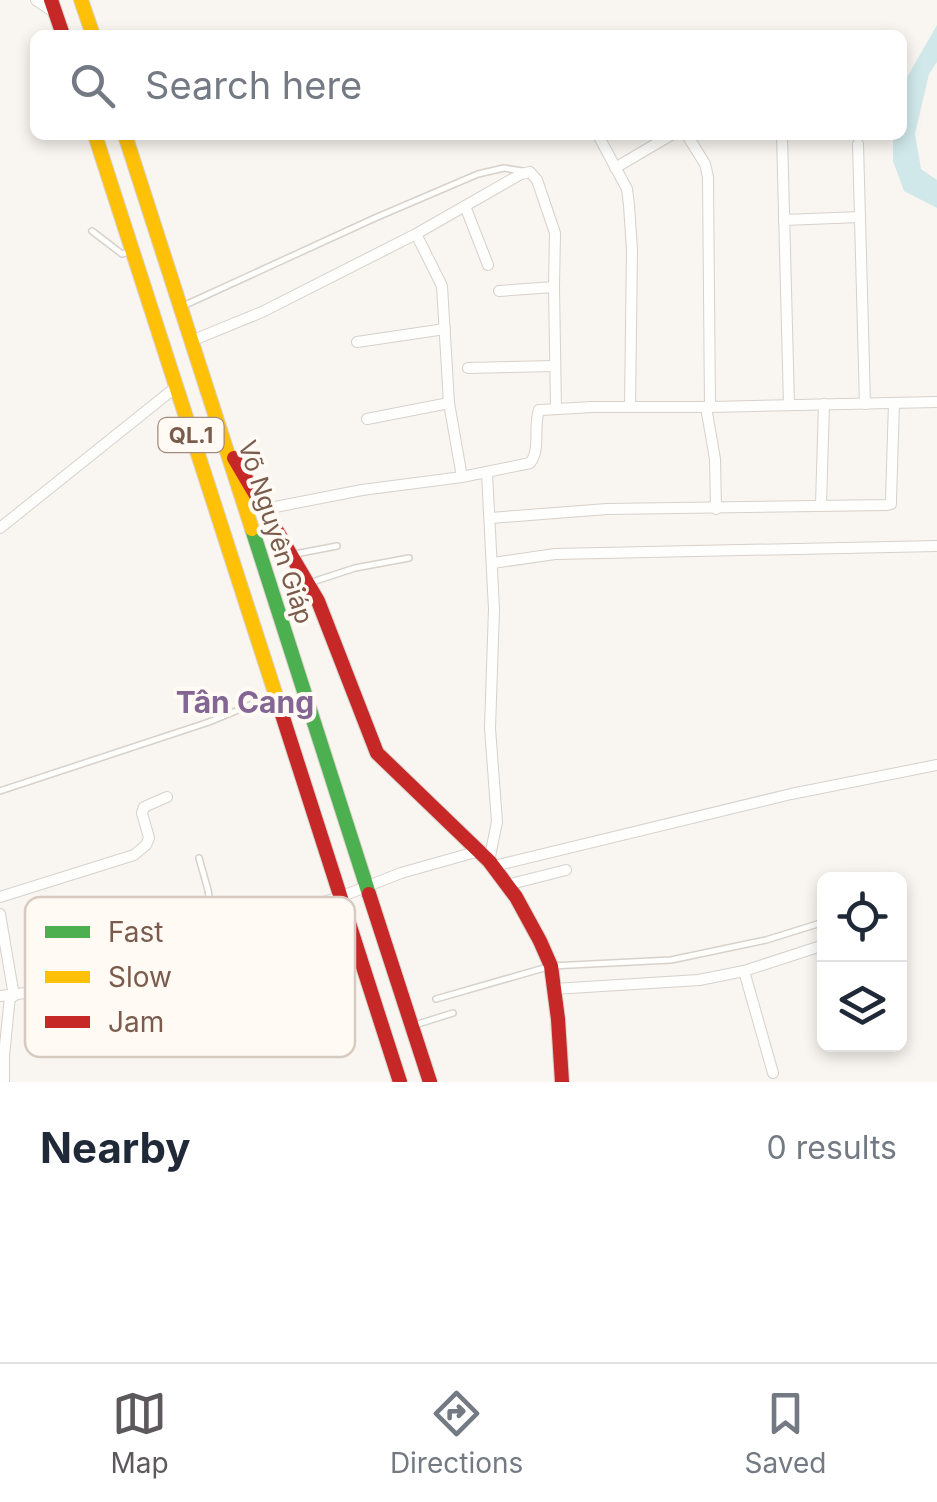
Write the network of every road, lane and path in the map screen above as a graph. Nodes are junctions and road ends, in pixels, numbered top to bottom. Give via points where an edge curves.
1 (36, 0) edge
2 (81, 0) edge
3 (53, 7) edge
4 (90, 30) edge
5 (97, 140) edge
6 (127, 140) edge
7 (601, 140) edge
8 (663, 140) edge
9 (690, 140) edge
10 (782, 140) edge
11 (858, 144) dead end
12 (615, 168) junction
13 (530, 172) junction
14 (465, 206) junction
15 (860, 216) junction
16 (784, 220) junction
17 (92, 231) dead end
18 (416, 234) junction
19 (132, 252) junction
20 (488, 265) dead end
21 (554, 287) junction
22 (500, 291) dead end
23 (180, 307) junction
24 (445, 329) junction
25 (191, 342) junction
26 (358, 342) dead end
27 (555, 366) junction
28 (468, 368) dead end
29 (176, 387) junction
30 (937, 402) edge
31 (450, 403) junction
32 (894, 403) junction
33 (824, 404) junction
34 (865, 404) junction
35 (789, 406) junction
36 (630, 407) junction
37 (708, 407) junction
38 (556, 409) junction
39 (216, 418) junction
40 (368, 418) dead end
41 (487, 472) junction
42 (462, 477) junction
43 (821, 506) junction
44 (266, 509) junction
45 (716, 509) junction
46 (490, 518) junction
47 (0, 528) edge
48 (337, 546) dead end
49 (937, 546) edge
50 (292, 554) junction
51 (409, 558) dead end
52 (493, 564) junction
53 (309, 583) junction
54 (275, 695) junction
55 (937, 765) edge
56 (0, 791) edge
57 (167, 797) dead end
58 (198, 858) dead end
59 (488, 859) junction
60 (566, 870) dead end
61 (507, 884) junction
62 (366, 885) junction
63 (340, 896) junction
64 (0, 897) edge
65 (209, 897) edge
66 (337, 897) edge
67 (0, 914) edge
68 (817, 924) edge
69 (355, 942) edge
70 (817, 947) edge
71 (551, 966) junction
72 (744, 971) junction
73 (554, 988) junction
74 (8, 996) edge
75 (436, 999) dead end
76 (453, 1013) dead end
77 (412, 1026) junction
78 (773, 1073) dead end
79 (4, 1082) edge
80 (400, 1082) edge
81 (430, 1082) edge
82 (562, 1082) edge

1 - 3 street
2 - 4 main road
5 - 19 main road, Võ Nguyên Giáp / QL.1
6 - 23 main road, Võ Nguyên Giáp / QL.1
7 - 12 street
8 - 12 street
9 - 37 street via 708,177
10 - 16 street
11 - 15 street
12 - 36 street via 630,218
13 - 14 street
13 - 21 street via 555,234
13 - 23 lane via 478,174
14 - 18 street
14 - 20 street
15 - 16 street
15 - 34 street
16 - 35 street
17 - 19 lane via 122,254
18 - 24 street via 442,286
18 - 25 street
19 - 29 main road, Võ Nguyên Giáp / QL.1
21 - 22 street
21 - 27 street
23 - 25 main road, Võ Nguyên Giáp / QL.1
24 - 26 street
24 - 31 street
25 - 39 main road, Võ Nguyên Giáp / QL.1
27 - 28 street
27 - 38 street
29 - 47 street
29 - 54 main road, Võ Nguyên Giáp / QL.1
30 - 32 street
31 - 40 street
31 - 42 street
32 - 34 street
32 - 43 street via 890,504
33 - 34 street
33 - 35 street
33 - 43 street
35 - 37 street
36 - 37 street
36 - 38 street
37 - 45 street
38 - 41 street via 538,410 532,462
39 - 44 main road
39 - 62 main road, Võ Nguyên Giáp / QL.1
41 - 42 street
41 - 46 street
42 - 44 street
43 - 45 street
44 - 50 main road
45 - 46 street
46 - 52 street
48 - 50 lane
49 - 52 street via 555,554
50 - 53 main road
51 - 53 lane
52 - 59 street via 490,728 497,822
53 - 59 main road via 377,753
54 - 56 lane
54 - 63 main road, Võ Nguyên Giáp / QL.1
55 - 59 street
57 - 64 street via 144,807 149,838 134,855
58 - 65 lane
59 - 61 main road
59 - 62 street
60 - 61 street
61 - 71 main road
62 - 63 street
62 - 77 main road, QL.1
63 - 66 street
67 - 74 street
68 - 71 lane via 672,960
69 - 80 main road, QL.1
70 - 72 street
71 - 73 main road
71 - 75 lane
72 - 73 street
72 - 78 street
73 - 82 main road
74 - 79 street
76 - 77 lane
77 - 81 main road, QL.1

